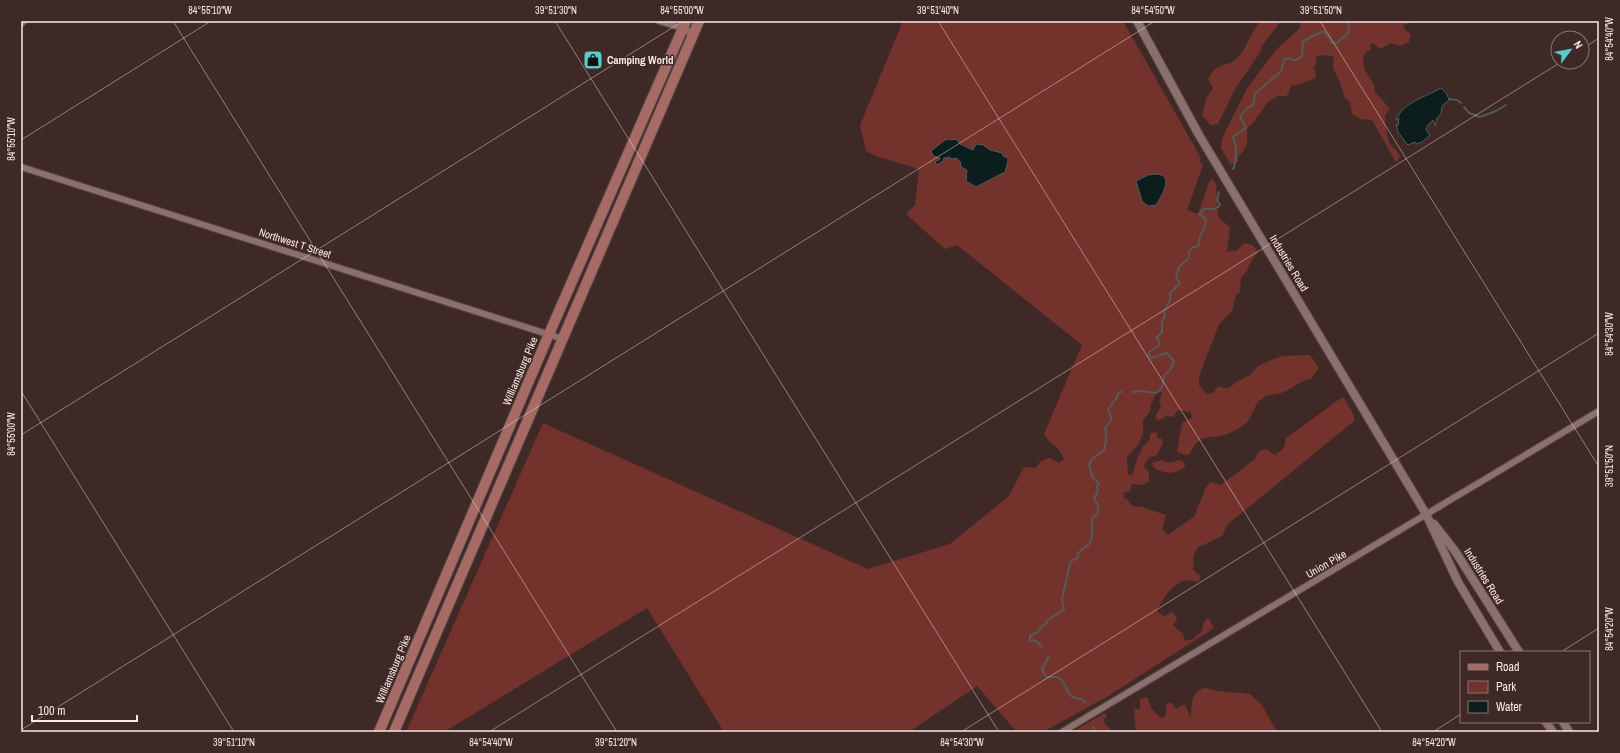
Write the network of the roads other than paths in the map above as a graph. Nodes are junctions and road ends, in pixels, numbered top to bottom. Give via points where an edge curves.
1 (24, 21) edge
2 (659, 21) edge
3 (699, 21) edge
4 (1137, 21) edge
5 (21, 24) edge
6 (684, 25) edge
7 (693, 34) junction
8 (21, 167) edge
9 (549, 334) junction
10 (563, 339) junction
11 (1599, 412) edge
12 (1426, 514) junction
13 (1499, 651) edge
14 (1518, 651) edge
15 (1547, 723) edge
16 (1564, 723) edge
17 (379, 732) edge
18 (394, 732) edge
19 (1062, 732) edge
20 (1553, 732) edge
21 (1569, 732) edge

1 - 5 street
2 - 6 street
3 - 7 main road
4 - 12 street, Industries Road via 1199,135
6 - 7 street
6 - 9 main road, Williamsburg Pike
7 - 10 main road
8 - 9 street, Northwest T Street
9 - 10 street, Northwest T Street
9 - 17 main road, Williamsburg Pike
10 - 18 main road
11 - 12 street, Union Pike
12 - 13 street, Industries Road via 1458,582
12 - 14 street, Industries Road via 1455,551
12 - 19 street, Union Pike
15 - 20 street
16 - 21 street

